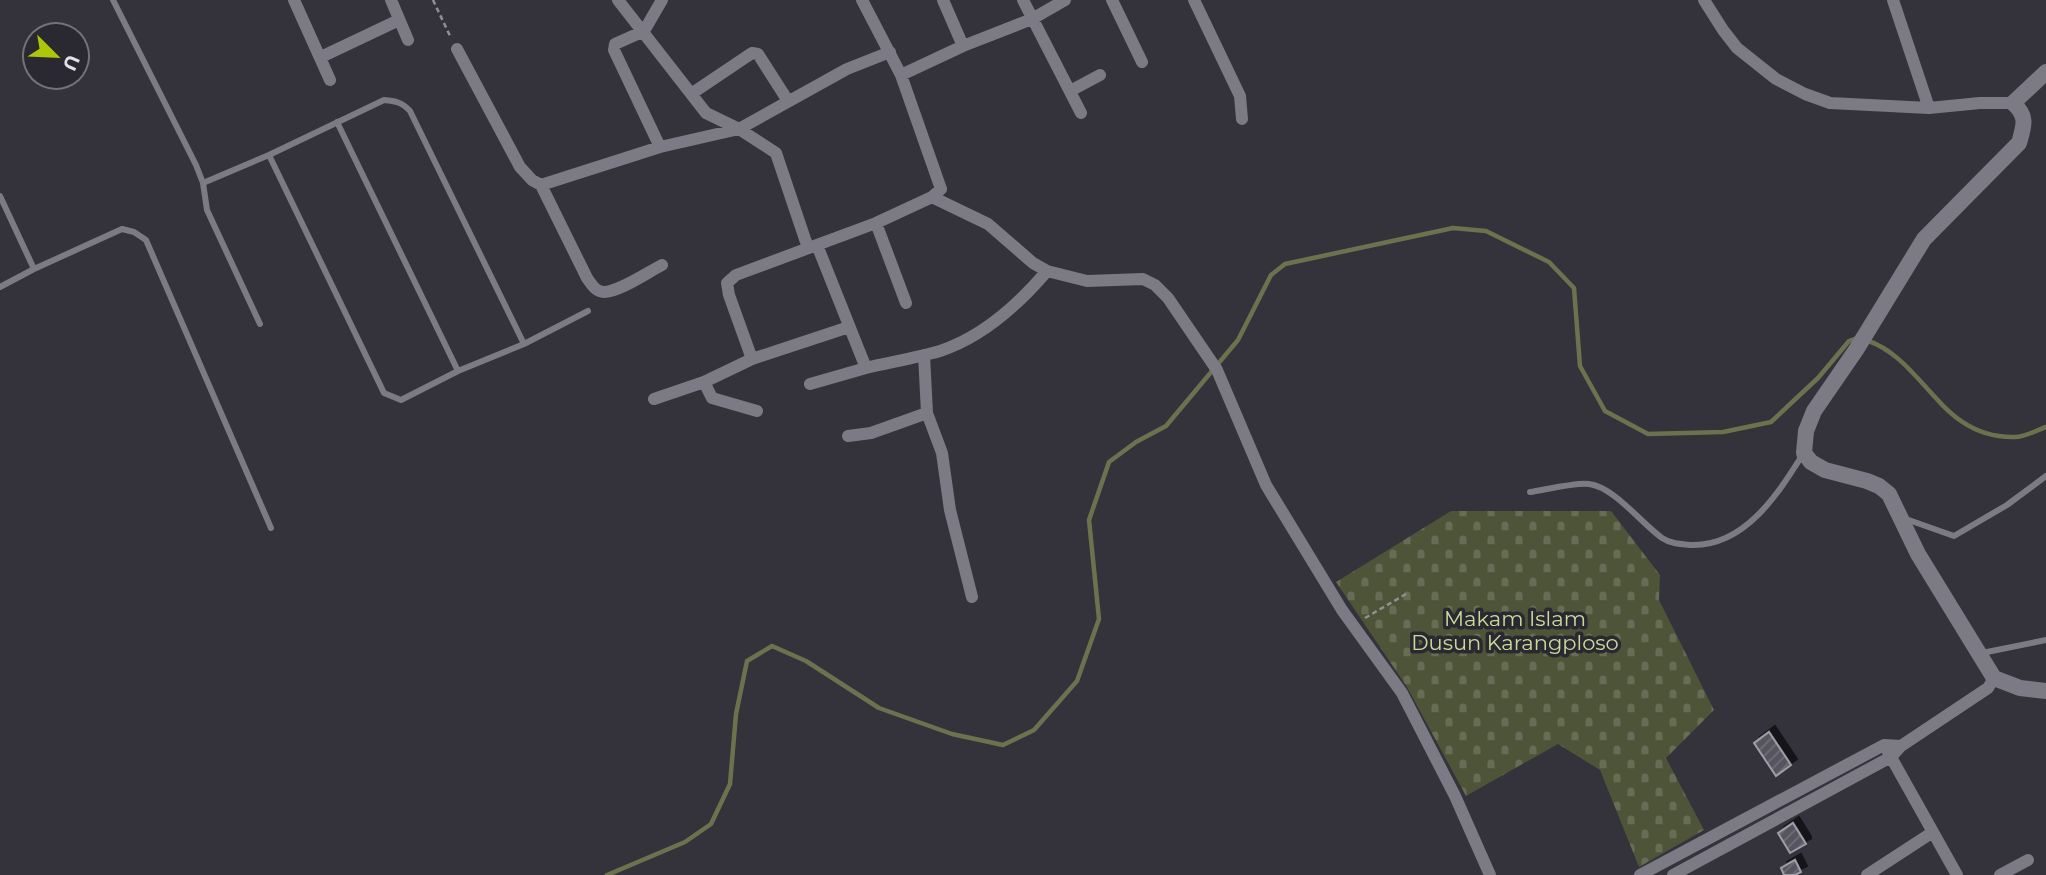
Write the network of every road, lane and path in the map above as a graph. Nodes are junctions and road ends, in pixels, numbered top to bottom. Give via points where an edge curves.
1 (113, 0) edge
2 (294, 0) edge
3 (391, 0) edge
4 (433, 0) edge
5 (618, 0) edge
6 (662, 0) edge
7 (862, 0) edge
8 (943, 0) edge
9 (1023, 0) edge
10 (1065, 0) edge
11 (1112, 0) edge
12 (1194, 0) edge
13 (1704, 0) edge
14 (1893, 0) edge
15 (1032, 19) junction
16 (398, 20) junction
17 (646, 28) junction
18 (408, 40) dead end
19 (963, 46) junction
20 (457, 50) joint
21 (890, 52) junction
22 (321, 57) junction
23 (1142, 62) dead end
24 (2046, 72) edge
25 (901, 75) junction
26 (1100, 75) dead end
27 (330, 80) dead end
28 (693, 91) junction
29 (1070, 91) junction
30 (788, 101) junction
31 (2013, 103) junction
32 (1929, 108) junction
33 (1081, 113) dead end
34 (1242, 119) dead end
35 (337, 122) junction
36 (743, 127) junction
37 (660, 147) junction
38 (270, 155) junction
39 (203, 183) junction
40 (541, 185) junction
41 (937, 189) junction
42 (0, 196) edge
43 (876, 223) junction
44 (813, 247) junction
45 (662, 265) dead end
46 (34, 269) junction
47 (1047, 271) junction
48 (0, 288) edge
49 (906, 303) dead end
50 (588, 311) dead end
51 (260, 324) dead end
52 (849, 327) junction
53 (524, 344) junction
54 (924, 355) junction
55 (752, 359) junction
56 (866, 368) junction
57 (458, 371) junction
58 (704, 382) junction
59 (810, 384) dead end
60 (654, 400) dead end
61 (758, 411) dead end
62 (927, 413) junction
63 (848, 436) dead end
64 (1804, 453) junction
65 (2046, 476) edge
66 (1530, 492) dead end
67 (1902, 517) junction
68 (271, 528) dead end
69 (1406, 594) dead end
70 (972, 597) dead end
71 (1353, 625) junction
72 (2046, 640) edge
73 (1980, 653) junction
74 (1994, 678) junction
75 (2046, 691) edge
76 (1884, 745) junction
77 (1901, 747) junction
78 (1891, 757) junction
79 (1933, 832) junction
80 (2028, 860) dead end
81 (1696, 863) junction
82 (1490, 875) edge
83 (1640, 875) edge
84 (1673, 875) edge
85 (1704, 875) edge
86 (1867, 875) edge
87 (1957, 875) edge
88 (2000, 875) edge

1 - 39 lane
2 - 22 street
3 - 16 street
4 - 20 path
5 - 17 street
6 - 17 street
7 - 21 street
8 - 19 street
9 - 15 street
10 - 15 street
11 - 23 street
12 - 34 street via 1240,96
13 - 32 street via 1737,48 1776,79 1805,94 1846,105
14 - 32 street
15 - 19 street
15 - 29 street
16 - 18 street
16 - 22 street
17 - 28 street
17 - 37 street via 615,44 614,50
19 - 25 street
20 - 40 street via 520,167
21 - 25 street
21 - 30 street
22 - 27 street
24 - 31 street
25 - 41 street
26 - 29 street
28 - 30 street via 752,53 758,54
28 - 36 street via 706,113
29 - 33 street
30 - 36 street
31 - 32 street
31 - 64 street via 2022,110 2025,121 2019,143 1924,239 1814,411
35 - 38 lane
35 - 53 lane via 384,100 400,102 410,111
35 - 57 lane
36 - 37 street
36 - 44 street via 776,153
37 - 40 street
38 - 39 lane
38 - 57 lane via 384,393 401,400
39 - 51 lane via 207,210
40 - 45 street via 596,290 614,289
41 - 43 street
41 - 47 street
42 - 46 lane
43 - 44 street
43 - 49 street
44 - 52 street
44 - 55 street via 736,275 727,283
46 - 48 lane
46 - 68 lane via 122,229 146,240
47 - 54 street via 998,321 958,344
47 - 71 street via 1087,281 1136,278 1149,281 1168,298 1217,370 1266,485
50 - 53 lane
52 - 55 street
52 - 56 street
53 - 57 lane
54 - 56 street
54 - 62 street
55 - 58 street
56 - 59 street
58 - 60 street
58 - 61 street via 712,398
62 - 63 street
62 - 70 street via 942,453 950,510
64 - 66 lane via 1772,500 1741,531 1705,545 1663,539 1607,492 1589,484
64 - 67 street via 1825,470 1879,486
65 - 67 lane via 1954,536
67 - 73 street via 1918,554
69 - 71 path
71 - 82 street via 1402,693
72 - 73 lane
73 - 74 street
74 - 75 street
74 - 77 street via 1974,699
76 - 77 street
76 - 78 street
76 - 83 street
77 - 78 street
78 - 79 street
78 - 81 street
79 - 86 street
79 - 87 street
80 - 88 street
81 - 84 street
81 - 85 street

